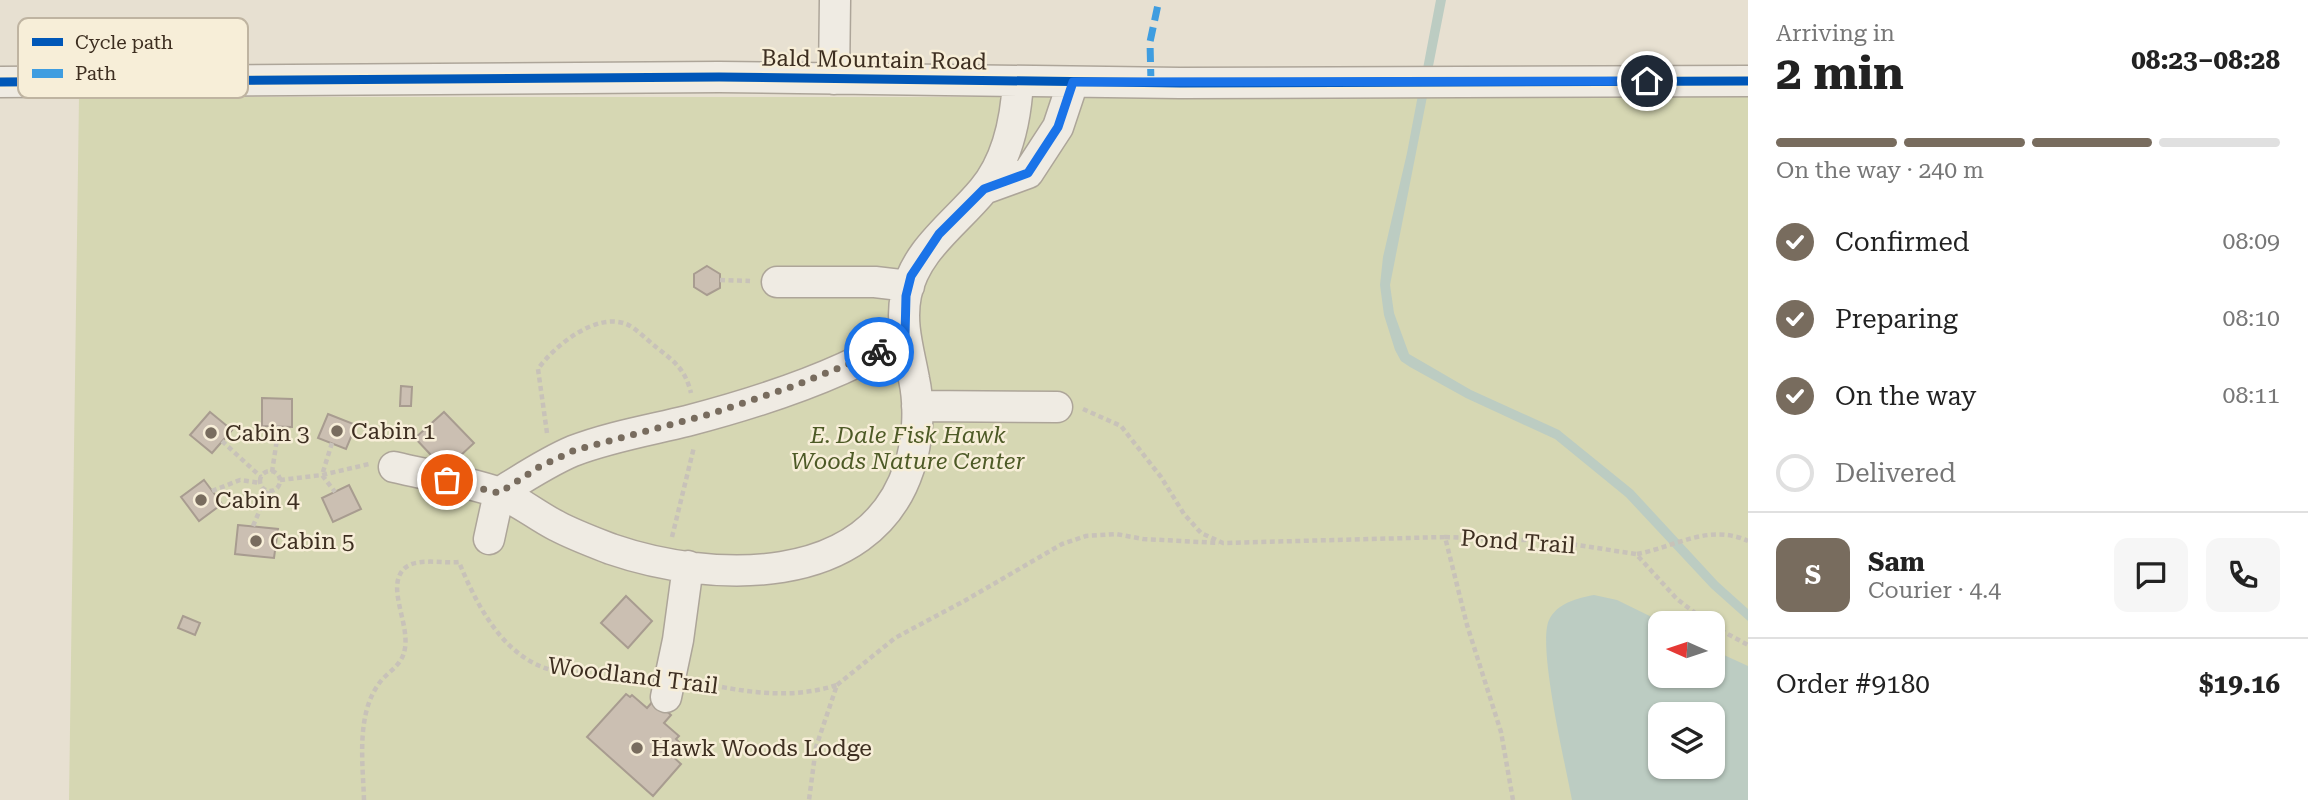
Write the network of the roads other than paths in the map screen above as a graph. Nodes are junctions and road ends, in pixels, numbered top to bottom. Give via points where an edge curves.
1 (835, 0) edge
2 (834, 79) junction
3 (248, 81) edge
4 (1018, 81) junction
5 (1748, 81) edge
6 (0, 82) edge
7 (18, 82) edge
8 (1073, 82) junction
9 (984, 189) junction
10 (777, 282) dead end
11 (909, 286) junction
12 (905, 335) junction
13 (917, 406) junction
14 (1057, 407) road end
15 (394, 467) road end
16 (499, 493) junction
17 (489, 539) dead end
18 (688, 566) junction
19 (668, 687) road end

1 - 2 street
2 - 3 street, Bald Mountain Road
2 - 4 street, Bald Mountain Road
4 - 8 street, Bald Mountain Road
4 - 9 street via 1007,147
5 - 8 street, Bald Mountain Road
6 - 7 street, Bald Mountain Road
8 - 9 street via 1058,127 1028,173
9 - 11 street via 939,234
10 - 11 street
11 - 12 street
12 - 13 street
12 - 16 street via 881,351 791,387 575,450
13 - 14 street
13 - 18 street via 916,438 901,489 882,519 851,543 801,563 754,572
15 - 16 street
16 - 17 street
16 - 18 street via 558,527 612,549
18 - 19 street

